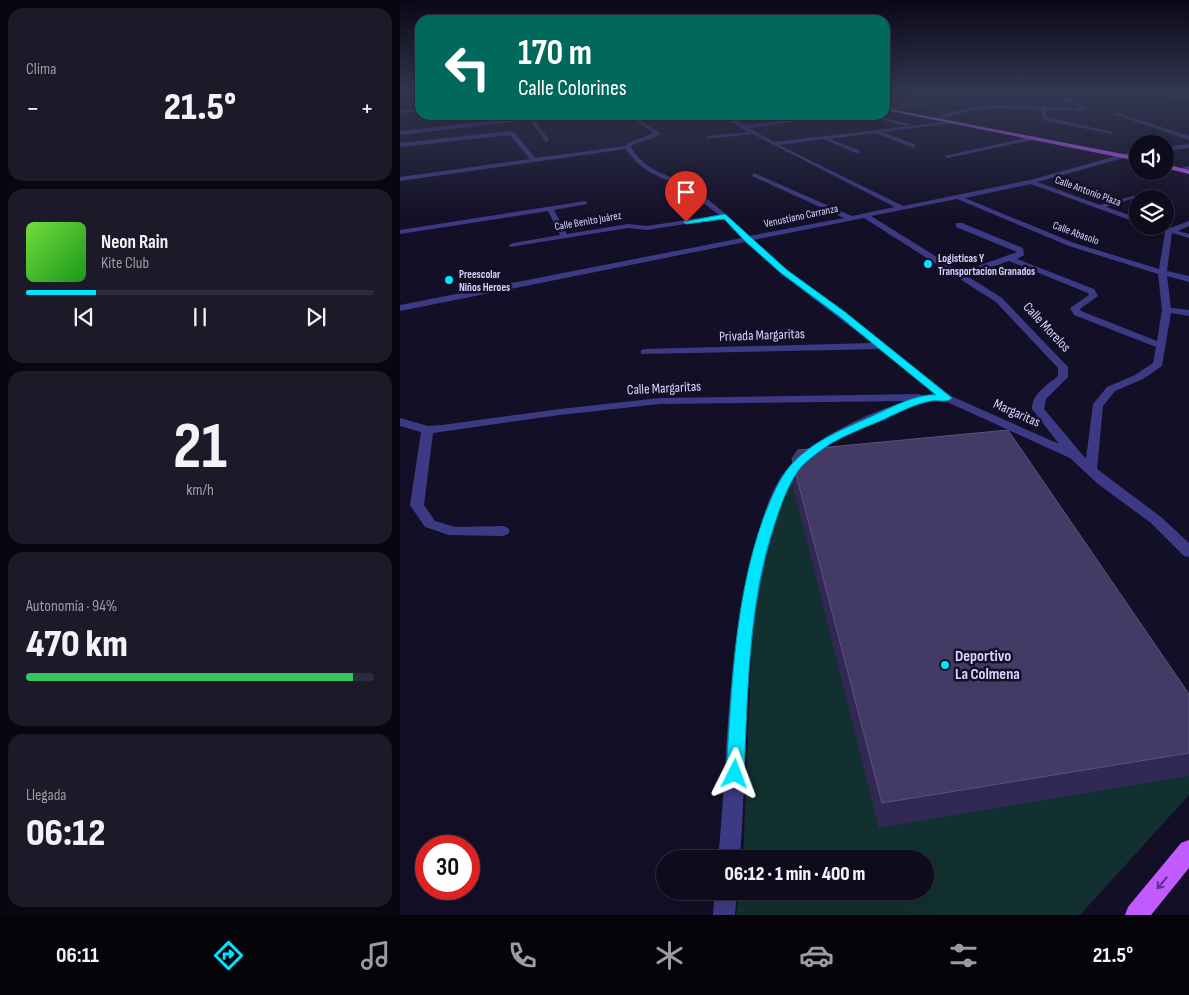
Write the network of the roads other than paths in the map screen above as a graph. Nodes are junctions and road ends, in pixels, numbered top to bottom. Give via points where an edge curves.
1 (494, 135) edge
2 (514, 135) edge
3 (543, 135) edge
4 (655, 135) edge
5 (732, 135) edge
6 (757, 135) edge
7 (807, 135) edge
8 (832, 135) edge
9 (852, 135) edge
10 (885, 135) edge
11 (1018, 135) edge
12 (837, 137) junction
13 (708, 138) dead end
14 (824, 138) junction
15 (1035, 138) junction
16 (815, 139) junction
17 (546, 140) dead end
18 (773, 144) junction
19 (400, 145) edge
20 (914, 146) dead end
21 (1189, 146) edge
22 (628, 147) junction
23 (1174, 148) edge
24 (858, 152) dead end
25 (1129, 154) edge
26 (1120, 155) junction
27 (947, 156) dead end
28 (1129, 157) edge
29 (534, 161) junction
30 (1174, 168) edge
31 (1189, 170) edge
32 (754, 175) dead end
33 (400, 180) edge
34 (1031, 182) junction
35 (958, 197) junction
36 (1129, 198) edge
37 (585, 203) dead end
38 (1099, 207) junction
39 (902, 208) junction
40 (550, 209) junction
41 (864, 215) junction
42 (725, 216) junction
43 (851, 218) junction
44 (1129, 218) edge
45 (1189, 223) edge
46 (959, 225) dead end
47 (1174, 229) edge
48 (400, 232) edge
49 (1174, 233) edge
50 (1168, 235) edge
51 (1189, 236) edge
52 (565, 237) junction
53 (747, 239) junction
54 (513, 245) dead end
55 (1010, 259) junction
56 (1162, 274) junction
57 (961, 275) junction
58 (1189, 279) edge
59 (400, 308) edge
60 (1167, 310) junction
61 (1189, 313) edge
62 (880, 346) junction
63 (1161, 346) junction
64 (645, 352) dead end
65 (939, 398) junction
66 (400, 422) edge
67 (428, 430) junction
68 (1074, 455) junction
69 (1091, 469) junction
70 (503, 532) dead end
71 (1189, 552) edge
72 (730, 850) edge
73 (1189, 851) edge
74 (725, 900) edge
75 (724, 915) edge
76 (1136, 915) edge

1 - 19 street
2 - 29 street
3 - 17 street
4 - 22 street
5 - 13 street
6 - 18 street
7 - 16 street
8 - 12 street
9 - 12 street
10 - 20 street
11 - 15 main road
12 - 14 street
14 - 16 street
14 - 24 street
15 - 26 main road
15 - 27 street
16 - 18 street
18 - 39 street
21 - 23 street
22 - 29 street
22 - 42 street via 653,173 685,187
25 - 26 street, Venustiano Carranza
26 - 28 main road
26 - 34 street, Venustiano Carranza
29 - 33 street
30 - 31 main road
32 - 43 street
34 - 35 street, Venustiano Carranza
34 - 38 street, Calle Antonio Plaza
35 - 39 street, Venustiano Carranza
35 - 56 street, Calle Abasolo via 1018,224
36 - 38 street
37 - 40 street, Calle Benito Juárez
38 - 44 street, Calle Antonio Plaza
39 - 41 street, Venustiano Carranza
40 - 48 street, Calle Benito Juárez
40 - 52 street
41 - 43 street, Venustiano Carranza
41 - 57 street, Calle Morelos
42 - 52 street, Calle Benito Juárez via 647,228 628,226
42 - 53 street
43 - 53 street, Venustiano Carranza
45 - 47 street
46 - 55 street via 1020,250 1021,254
49 - 51 street
50 - 56 street
52 - 54 street, Calle Benito Juárez
53 - 59 street, Venustiano Carranza
53 - 62 street via 784,272
55 - 57 street
55 - 63 street via 1091,291 1094,296 1076,308 1077,313
56 - 58 street, Calle Abasolo
56 - 60 street
57 - 68 street, Calle Morelos via 1010,309 1063,367 1064,378 1041,397 1038,409
60 - 61 street
60 - 63 street
62 - 64 street, Privada Margaritas
62 - 65 street
63 - 69 street via 1158,364 1139,378 1111,389 1097,406
65 - 67 street, Calle Margaritas via 651,402
65 - 68 street, Margaritas
65 - 72 street via 892,410 824,443 795,467 776,502 749,595
66 - 67 street, Calle Margaritas
67 - 70 street via 418,505 430,524 454,532
68 - 69 street, Calle Morelos
69 - 71 street, Calle Morelos via 1156,520
73 -> 76 main road
74 - 75 street

